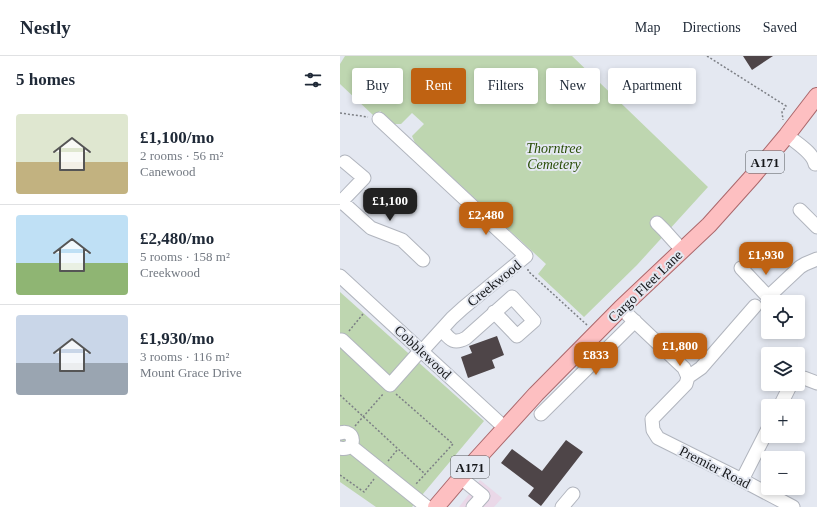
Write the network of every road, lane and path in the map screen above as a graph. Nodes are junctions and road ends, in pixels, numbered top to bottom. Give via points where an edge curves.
1 (707, 56) edge
2 (817, 96) edge
3 (340, 113) edge
4 (379, 119) joint
5 (787, 135) junction
6 (345, 162) dead end
7 (815, 164) dead end
8 (341, 202) edge
9 (800, 210) dead end
10 (657, 224) dead end
11 (817, 227) edge
12 (682, 250) junction
13 (526, 256) junction
14 (817, 259) edge
15 (423, 260) dead end
16 (741, 268) dead end
17 (340, 276) edge
18 (766, 295) edge
19 (775, 295) edge
20 (755, 306) dead end
21 (621, 308) junction
22 (494, 312) dead end
23 (363, 314) dead end
24 (635, 321) junction
25 (442, 330) junction
26 (596, 333) junction
27 (341, 340) edge
28 (422, 351) junction
29 (688, 377) junction
30 (805, 378) edge
31 (817, 383) edge
32 (389, 386) junction
33 (340, 395) edge
34 (541, 414) dead end
35 (363, 416) junction
36 (505, 428) junction
37 (345, 440) edge
38 (761, 443) edge
39 (425, 474) junction
40 (461, 478) junction
41 (742, 480) junction
42 (409, 492) junction
43 (573, 494) dead end
44 (427, 507) edge
45 (436, 507) edge
46 (473, 507) edge
47 (562, 507) edge
48 (793, 507) edge

1 - 5 path via 786,106 782,112
2 - 5 main road, Cargo Fleet Lane / A171
3 - 4 path
4 - 13 street, Creekwood
5 - 7 street via 812,155
5 - 12 main road, Cargo Fleet Lane / A171 via 709,225
6 - 8 street via 364,178
8 - 15 street via 371,228 402,240
9 - 11 street
10 - 12 street
12 - 21 main road, Cargo Fleet Lane / A171
13 - 25 street, Creekwood via 472,300
13 - 26 path via 528,271
14 - 19 street via 800,267
16 - 18 street
17 - 28 street, Cobblewood
20 - 29 street via 701,368
21 - 24 street
21 - 26 main road, Cargo Fleet Lane / A171
22 - 25 street via 461,341 450,339
23 - 27 path
24 - 29 street via 684,368
24 - 34 street
25 - 28 street, Creekwood
26 - 36 main road, Cargo Fleet Lane / A171
27 - 32 street
28 - 32 street, Creekwood
28 - 36 street, Cobblewood
29 - 41 street, Premier Road via 686,384 652,419 653,430 658,438
30 - 31 street
32 - 35 path
32 - 39 path via 453,444
33 - 35 path
35 - 37 path
35 - 39 path
36 - 40 main road, Cargo Fleet Lane / A171
37 - 42 street
38 - 41 street
39 - 42 path
40 - 45 main road, Cargo Fleet Lane / A171
40 - 46 street via 483,496
41 - 48 street, Premier Road
42 - 44 street
43 - 47 street

